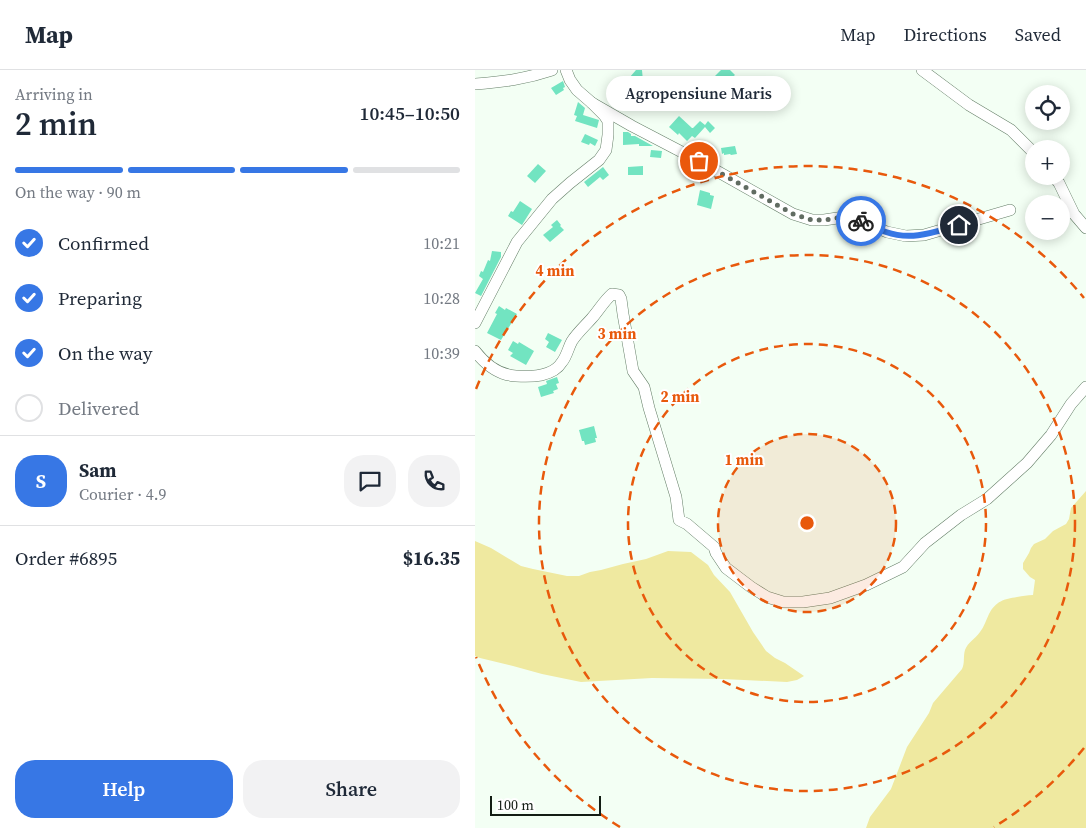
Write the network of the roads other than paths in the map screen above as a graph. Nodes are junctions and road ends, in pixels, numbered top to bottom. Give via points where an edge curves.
1 (552, 70) edge
2 (566, 70) edge
3 (923, 70) edge
4 (475, 84) edge
5 (592, 103) junction
6 (632, 126) junction
7 (609, 135) junction
8 (1025, 144) edge
9 (1060, 185) edge
10 (1010, 210) dead end
11 (1086, 228) edge
12 (475, 323) edge
13 (475, 351) edge
14 (1086, 387) edge

1 - 4 street via 517,80
2 - 5 street via 577,90
3 - 8 street via 969,105 1011,130
5 - 6 street
5 - 7 street via 604,115
6 - 7 street via 618,126
6 - 10 street via 793,214 812,220 844,217 887,232 915,236
7 - 12 street via 606,150 599,160 569,182 517,242
9 - 11 street via 1074,214
13 - 14 street via 490,367 512,376 534,377 553,370 562,363 578,332 607,298 612,294 619,295 633,370 644,387 676,498 679,520 714,547 726,568 767,597 783,602 830,598 866,586 903,567 925,543 987,499 1027,464

